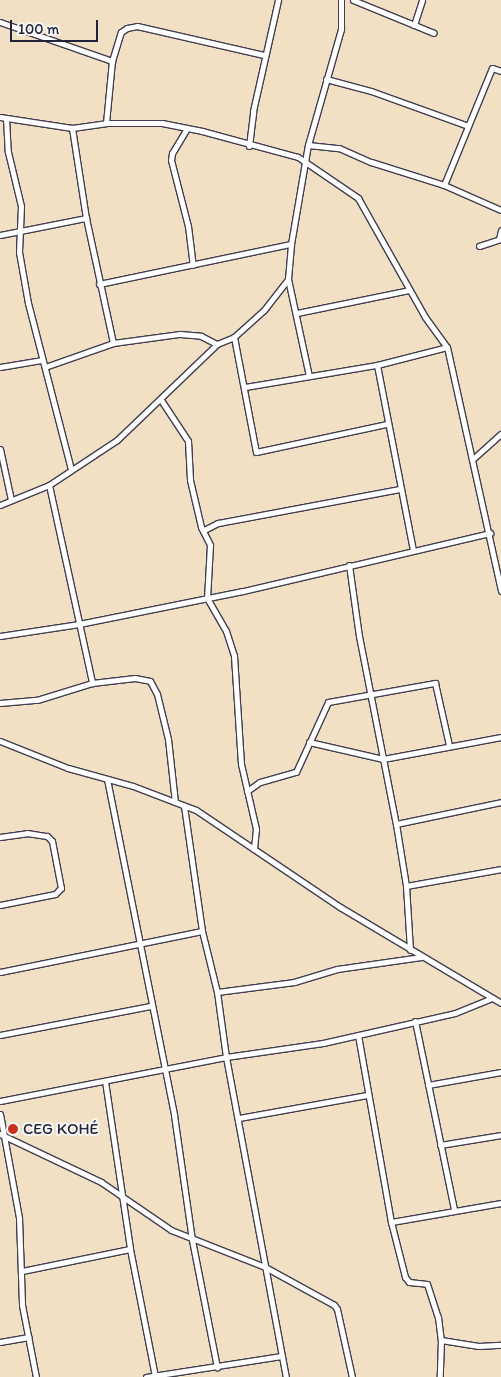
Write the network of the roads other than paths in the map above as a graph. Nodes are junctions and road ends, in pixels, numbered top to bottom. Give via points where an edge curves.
1 (278, 0) edge
2 (341, 0) edge
3 (353, 0) edge
4 (422, 0) edge
5 (0, 22) edge
6 (414, 25) junction
7 (434, 34) dead end
8 (264, 55) junction
9 (112, 62) junction
10 (501, 71) edge
11 (326, 79) junction
12 (0, 116) edge
13 (6, 118) junction
14 (106, 123) junction
15 (468, 126) junction
16 (72, 128) junction
17 (186, 130) junction
18 (308, 144) junction
19 (249, 146) junction
20 (305, 164) junction
21 (444, 185) junction
22 (501, 210) edge
23 (86, 218) junction
24 (501, 230) edge
25 (19, 232) junction
26 (0, 235) edge
27 (500, 239) edge
28 (291, 244) junction
29 (479, 246) dead end
30 (193, 265) junction
31 (288, 279) junction
32 (99, 284) junction
33 (409, 290) junction
34 (297, 313) junction
35 (234, 337) junction
36 (113, 343) junction
37 (217, 344) junction
38 (447, 347) junction
39 (42, 360) junction
40 (376, 364) junction
41 (0, 367) edge
42 (45, 367) junction
43 (309, 376) junction
44 (245, 387) junction
45 (162, 400) junction
46 (387, 424) junction
47 (501, 434) edge
48 (0, 449) edge
49 (474, 458) junction
50 (71, 469) junction
51 (50, 485) junction
52 (400, 489) junction
53 (12, 500) junction
54 (0, 505) edge
55 (204, 530) junction
56 (490, 533) junction
57 (413, 550) junction
58 (349, 565) junction
59 (500, 581) edge
60 (501, 591) edge
61 (207, 598) junction
62 (79, 624) junction
63 (0, 636) edge
64 (92, 682) junction
65 (371, 695) junction
66 (0, 703) edge
67 (501, 737) edge
68 (0, 741) edge
69 (309, 742) junction
70 (449, 745) junction
71 (383, 759) junction
72 (107, 779) junction
73 (247, 791) junction
74 (175, 802) junction
75 (501, 802) edge
76 (184, 806) junction
77 (396, 824) junction
78 (0, 837) edge
79 (254, 849) junction
80 (501, 869) edge
81 (406, 886) junction
82 (0, 905) edge
83 (202, 931) junction
84 (138, 945) junction
85 (410, 950) junction
86 (422, 957) junction
87 (0, 972) edge
88 (217, 992) junction
89 (492, 998) junction
90 (501, 1003) edge
91 (150, 1006) junction
92 (415, 1021) junction
93 (0, 1035) edge
94 (358, 1035) junction
95 (226, 1057) junction
96 (163, 1070) junction
97 (501, 1072) edge
98 (105, 1081) junction
99 (428, 1085) junction
100 (368, 1095) junction
101 (0, 1102) edge
102 (0, 1114) edge
103 (239, 1118) junction
104 (1, 1134) edge
105 (501, 1135) edge
106 (440, 1145) junction
107 (124, 1198) junction
108 (501, 1203) edge
109 (454, 1210) junction
110 (391, 1222) junction
111 (192, 1240) junction
112 (130, 1249) junction
113 (266, 1267) junction
114 (22, 1271) junction
115 (29, 1337) junction
116 (441, 1340) junction
117 (0, 1342) edge
118 (501, 1345) edge
119 (282, 1356) junction
120 (217, 1368) junction
121 (155, 1376) edge
122 (36, 1377) edge
123 (146, 1377) edge
124 (286, 1377) edge
125 (352, 1377) edge
126 (440, 1377) edge

1 - 8 street
2 - 11 street via 341,29
3 - 6 street
4 - 6 street
5 - 9 street
6 - 7 street
8 - 9 street via 137,26 120,32
8 - 19 street
9 - 14 street
10 - 15 street via 492,68
11 - 15 street via 371,91
11 - 18 street
12 - 13 street
13 - 16 street
13 - 25 street via 8,152 21,206
14 - 16 street
14 - 17 street via 162,123
15 - 21 street
16 - 23 street
17 - 19 street
17 - 30 street via 171,160 188,226
18 - 20 street
18 - 21 street via 339,148
19 - 20 street via 298,157
20 - 28 street
20 - 33 street via 358,198
21 - 22 street
23 - 25 street
23 - 32 street
24 - 27 street
25 - 26 street
25 - 39 street via 19,252 28,303
27 - 29 street
28 - 30 street
28 - 31 street
30 - 32 street
31 - 34 street
31 - 35 street via 264,310
32 - 36 street
33 - 34 street
33 - 38 street
34 - 43 street
35 - 37 street
35 - 44 street
36 - 37 street via 180,334 202,336
36 - 42 street
37 - 45 street
38 - 40 street
38 - 49 street
39 - 41 street
39 - 42 street
40 - 43 street
40 - 46 street
42 - 50 street
43 - 44 street
44 - 46 street via 256,452
45 - 50 street via 117,440
45 - 55 street via 188,441 190,480
46 - 52 street
47 - 49 street
48 - 53 street
49 - 56 street
50 - 51 street
51 - 53 street
51 - 62 street
52 - 55 street via 218,523
52 - 57 street
53 - 54 street
55 - 61 street via 211,554
56 - 57 street
56 - 59 street
57 - 58 street
58 - 61 street
58 - 65 street
59 - 60 street
61 - 62 street
61 - 73 street via 226,631 234,656 241,764
62 - 63 street
62 - 64 street
64 - 66 street via 37,700
64 - 74 street via 135,678 153,684 168,739
65 - 69 street via 328,702
65 - 70 street via 435,683
65 - 71 street
67 - 70 street
68 - 72 street via 68,768
69 - 71 street
69 - 73 street via 296,772 260,782
70 - 71 street
71 - 77 street
72 - 74 street
72 - 84 street
73 - 79 street via 256,829
74 - 76 street
75 - 77 street
76 - 79 street via 218,823
76 - 83 street
77 - 81 street
78 - 82 street via 27,833 47,836 52,841 62,888 55,894
79 - 85 street
80 - 81 street
81 - 85 street
83 - 84 street
83 - 88 street
84 - 87 street
84 - 91 street
85 - 86 street
86 - 88 street via 336,969 294,982
86 - 89 street
88 - 95 street
89 - 90 street
89 - 92 street via 455,1013
91 - 93 street
91 - 96 street
92 - 94 street
92 - 99 street
94 - 95 street
94 - 100 street
95 - 96 street
95 - 103 street
96 - 98 street
96 - 111 street via 174,1115
97 - 99 street
98 - 101 street
98 - 107 street
99 - 106 street
100 - 103 street
100 - 110 street
102 - 104 street
103 - 113 street
104 - 107 street via 102,1182
104 - 114 street via 19,1218
105 - 106 street
106 - 109 street
107 - 111 street
107 - 112 street
108 - 109 street
109 - 110 street
110 - 116 street via 406,1281 427,1284 438,1316
111 - 113 street
111 - 120 street
112 - 114 street
112 - 121 street
113 - 119 street
113 - 125 street via 336,1307
114 - 115 street via 21,1297
115 - 117 street
115 - 122 street
116 - 118 street via 479,1346
116 - 126 street
119 - 120 street
119 - 124 street
120 - 121 street
121 - 123 street

